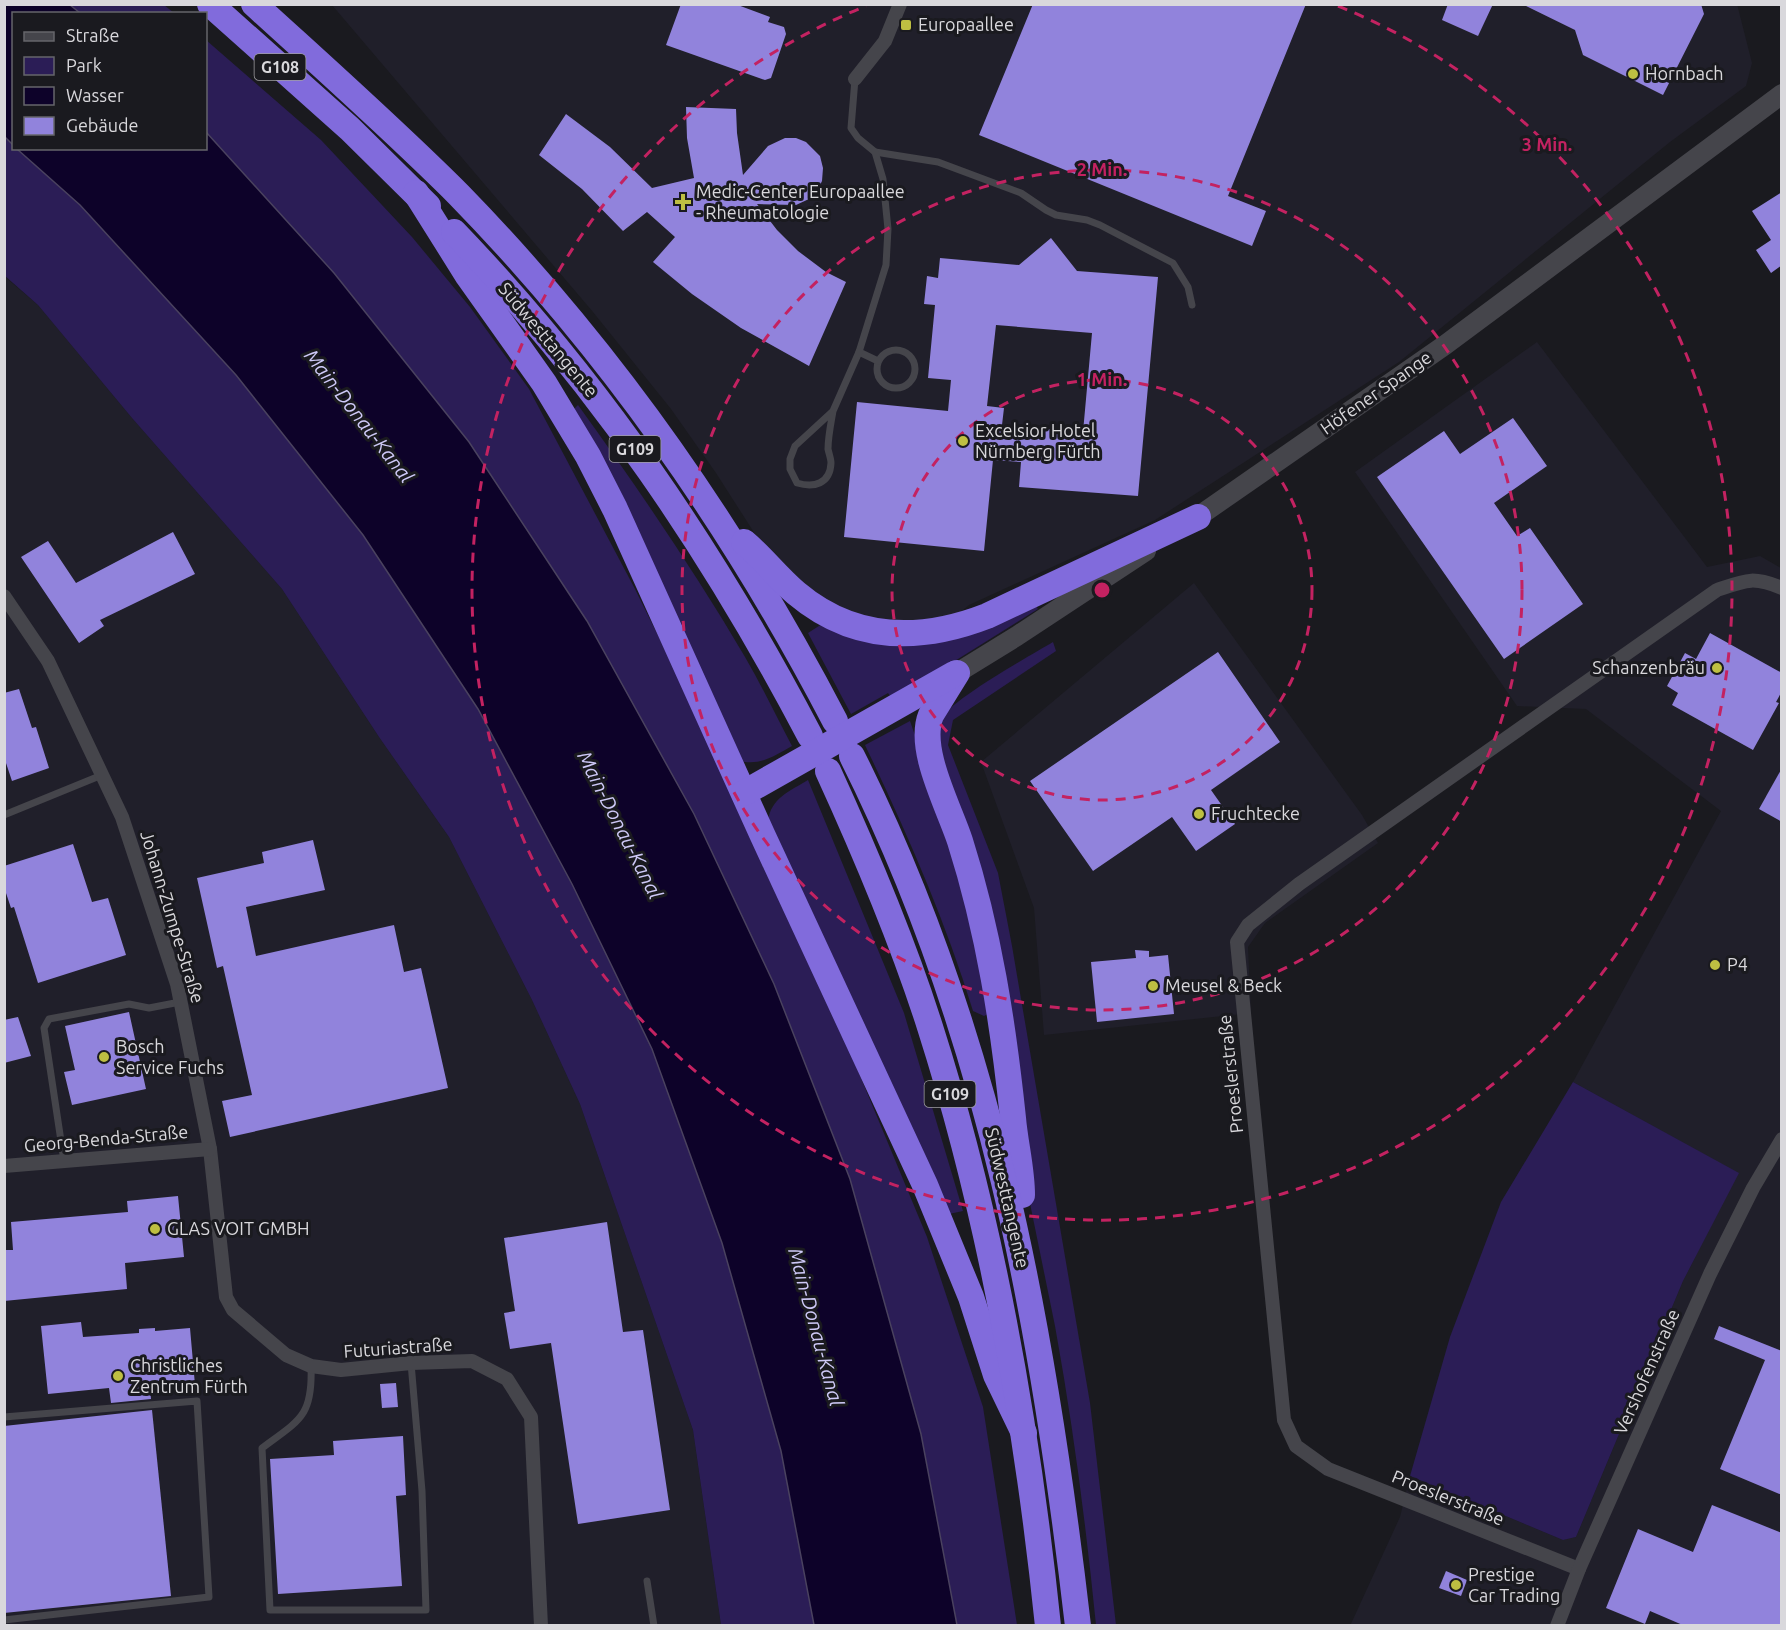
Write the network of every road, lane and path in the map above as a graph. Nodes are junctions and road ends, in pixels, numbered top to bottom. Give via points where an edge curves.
1 (210, 4) edge
2 (254, 4) edge
3 (900, 4) edge
4 (855, 80) joint
5 (1782, 94) edge
6 (368, 107) joint
7 (350, 129) joint
8 (875, 152) junction
9 (416, 193) junction
10 (1192, 306) dead end
11 (859, 352) junction
12 (878, 361) junction
13 (832, 411) junction
14 (1198, 517) junction
15 (722, 524) junction
16 (1782, 588) edge
17 (4, 596) edge
18 (957, 673) junction
19 (835, 721) dead end
20 (810, 736) dead end
21 (852, 756) dead end
22 (828, 771) dead end
23 (102, 775) junction
24 (755, 787) junction
25 (4, 815) edge
26 (180, 1002) junction
27 (1782, 1139) edge
28 (210, 1149) junction
29 (64, 1161) junction
30 (4, 1166) edge
31 (1024, 1267) junction
32 (232, 1310) joint
33 (411, 1363) junction
34 (311, 1365) junction
35 (4, 1418) edge
36 (1024, 1433) junction
37 (1579, 1569) junction
38 (647, 1581) dead end
39 (4, 1620) edge
40 (541, 1626) edge
41 (654, 1626) edge
42 (1048, 1626) edge
43 (1078, 1626) edge
44 (1557, 1626) edge

1 - 7 highway, Südwesttangente / G108
2 - 6 highway, Südwesttangente / G108
3 - 4 street via 885,41
4 - 8 lane via 851,128
5 - 14 main road, Höfener Spange via 1445,345
6 - 15 highway, Südwesttangente / G109 via 460,196 553,299 643,410
7 - 9 highway, Südwesttangente / G109
8 - 10 lane via 938,162 1021,193 1056,215 1100,225 1173,263 1188,287
8 - 11 lane via 883,179 888,229 886,265
9 - 20 highway, Südwesttangente / G109 via 547,336 643,460 725,583
9 - 24 highway via 468,276 527,357 588,456
11 - 12 lane
11 - 13 lane
12 - 12 lane via 877,375 887,387 901,388 913,377 913,361 903,352 888,352
13 - 13 lane via 795,446 789,469 797,483 815,486 829,474
14 - 15 highway via 979,619 936,631 902,634 856,627 818,609
14 - 18 main road, Höfener Spange
15 - 19 highway, Südwesttangente / G109
16 - 37 street, Proeslerstraße via 1761,580 1741,581 1717,590 1299,884 1248,925 1237,942 1284,1420 1296,1446 1328,1469
17 - 23 street, Johann-Zumpe-Straße via 48,661
18 - 24 highway
18 - 31 highway via 931,715 927,739 972,882 994,972 1022,1190
21 - 31 highway, Südwesttangente / G109 via 903,868 946,982 990,1127
22 - 36 highway, Südwesttangente / G109 via 886,903 938,1053 990,1250
23 - 25 lane
23 - 26 street, Johann-Zumpe-Straße via 122,817
24 - 36 highway via 950,1242 996,1375
26 - 28 street, Johann-Zumpe-Straße
26 - 29 lane via 149,1008 129,1004 49,1019 44,1028
27 - 37 street, Vershofenstraße via 1710,1274
28 - 29 street, Georg-Benda-Straße
28 - 32 street, Johann-Zumpe-Straße via 226,1297
29 - 30 street, Georg-Benda-Straße
31 - 43 highway, Südwesttangente / G109 via 1054,1438
32 - 34 street, Futuriastraße via 286,1355
33 - 34 street, Futuriastraße via 341,1370
33 - 34 lane via 422,1491 426,1610 270,1610 262,1448 305,1413 312,1386
33 - 40 street, Futuriastraße via 471,1361 507,1379 531,1417
35 - 39 lane via 197,1401 209,1597
36 - 42 highway, Südwesttangente / G109
37 - 44 street, Vershofenstraße
38 - 41 lane

